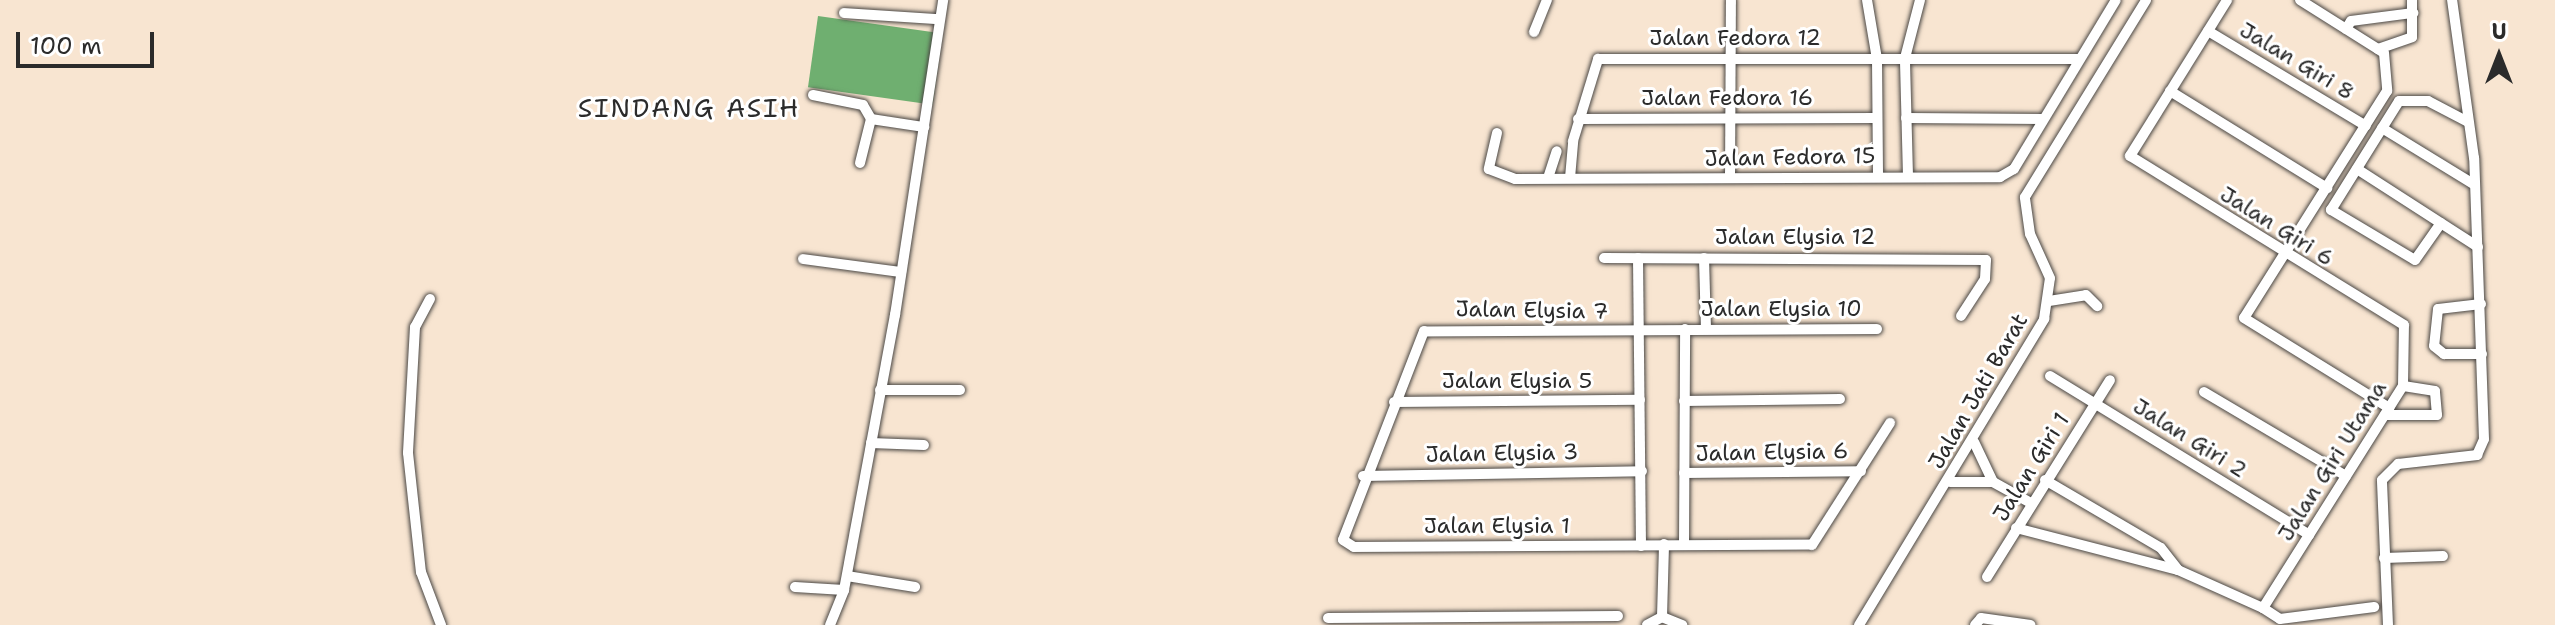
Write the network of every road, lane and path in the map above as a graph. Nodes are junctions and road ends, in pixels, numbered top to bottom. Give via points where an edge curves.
1 (943, 0) edge
2 (1547, 0) edge
3 (1731, 0) edge
4 (1867, 0) edge
5 (1920, 0) edge
6 (2116, 0) edge
7 (2146, 0) edge
8 (2227, 0) edge
9 (2300, 0) edge
10 (2412, 0) edge
11 (2452, 0) edge
12 (844, 13) dead end
13 (2413, 13) junction
14 (938, 19) junction
15 (2346, 29) junction
16 (2208, 31) junction
17 (1534, 32) dead end
18 (2381, 51) junction
19 (1731, 57) junction
20 (1905, 58) junction
21 (1877, 59) junction
22 (2079, 59) junction
23 (2170, 91) junction
24 (813, 95) dead end
25 (1730, 118) junction
26 (1877, 118) junction
27 (1906, 118) junction
28 (871, 119) junction
29 (1578, 119) junction
30 (2043, 119) junction
31 (2468, 122) junction
32 (2366, 126) junction
33 (924, 127) junction
34 (2382, 128) junction
35 (1497, 133) dead end
36 (1557, 151) dead end
37 (860, 163) dead end
38 (2357, 169) junction
39 (1878, 175) junction
40 (1908, 176) junction
41 (1548, 178) junction
42 (1570, 178) junction
43 (1730, 178) junction
44 (2475, 185) junction
45 (2327, 188) junction
46 (2441, 223) junction
47 (2478, 247) junction
48 (2285, 256) junction
49 (1604, 258) dead end
50 (1638, 258) junction
51 (1704, 258) junction
52 (803, 259) dead end
53 (901, 272) junction
54 (430, 299) dead end
55 (2049, 301) junction
56 (2481, 304) junction
57 (2097, 306) dead end
58 (1961, 316) dead end
59 (2404, 325) joint
60 (1706, 328) junction
61 (1685, 329) junction
62 (1877, 329) dead end
63 (1641, 331) junction
64 (2482, 354) junction
65 (2050, 376) dead end
66 (2110, 380) dead end
67 (2403, 386) junction
68 (880, 390) junction
69 (960, 390) dead end
70 (2204, 392) dead end
71 (1840, 399) dead end
72 (1640, 400) junction
73 (1684, 401) junction
74 (1394, 402) junction
75 (2095, 403) junction
76 (2387, 411) junction
77 (1890, 423) dead end
78 (1974, 442) junction
79 (871, 443) junction
80 (924, 445) dead end
81 (1642, 471) junction
82 (1861, 471) junction
83 (1684, 473) junction
84 (1363, 476) junction
85 (2346, 476) junction
86 (2045, 480) junction
87 (1950, 482) junction
88 (1993, 482) junction
89 (2031, 503) junction
90 (2016, 528) junction
91 (2309, 535) junction
92 (1664, 544) junction
93 (1684, 545) junction
94 (1641, 546) junction
95 (2443, 556) dead end
96 (2384, 558) junction
97 (2178, 570) junction
98 (847, 576) junction
99 (1987, 577) dead end
100 (795, 587) dead end
101 (915, 587) dead end
102 (844, 590) junction
103 (2374, 607) dead end
104 (2263, 608) junction
105 (1618, 616) dead end
106 (1662, 617) junction
107 (1328, 618) dead end
108 (1574, 621) edge
109 (1394, 622) edge
110 (441, 625) edge
111 (830, 625) edge
112 (1647, 625) edge
113 (1682, 625) edge
114 (1859, 625) edge
115 (1975, 625) edge
116 (2031, 625) edge
117 (2388, 625) edge

1 - 14 street
2 - 17 street
3 - 19 street
4 - 21 street
5 - 20 street
6 - 22 street
7 - 55 street, Jalan Jati Barat via 2027,190 2030,234 2048,268
8 - 16 street
9 - 15 street
10 - 13 street
11 - 31 street
12 - 14 street
13 - 15 street via 2351,21
13 - 18 street via 2412,37
14 - 33 street
15 - 18 street
16 - 23 street
16 - 32 street, Jalan Giri 8
18 - 32 street via 2387,91
19 - 21 street, Jalan Fedora 12
19 - 25 street
19 - 29 street, Jalan Fedora 12 via 1593,62
20 - 21 street, Jalan Fedora 12
20 - 22 street, Jalan Fedora 12
20 - 27 street
21 - 26 street
22 - 30 street
23 - 45 street
23 - 48 street, Jalan Giri 6 via 2130,156
24 - 28 street via 863,105
25 - 26 street, Jalan Fedora 16
25 - 29 street, Jalan Fedora 16
25 - 43 street
26 - 39 street
27 - 30 street
27 - 40 street
28 - 33 street
28 - 37 street
29 - 42 street
30 - 40 street, Jalan Fedora 15 via 2009,174
31 - 34 street via 2428,101 2399,101
31 - 44 street
32 - 45 street
33 - 53 street
34 - 38 street
34 - 44 street
35 - 41 street, Jalan Fedora 15 via 1489,169
36 - 41 street
38 - 46 street
38 - 46 street via 2331,210 2415,260
39 - 40 street, Jalan Fedora 15
39 - 43 street, Jalan Fedora 15
41 - 42 street, Jalan Fedora 15
42 - 43 street, Jalan Fedora 15
44 - 47 street
45 - 48 street
46 - 47 street
47 - 56 street
48 - 59 street, Jalan Giri 6
48 - 76 street via 2244,318
49 - 50 street, Jalan Elysia 12
50 - 51 street, Jalan Elysia 12
50 - 63 street
51 - 58 street, Jalan Elysia 12 via 1986,260 1985,279
51 - 60 street
52 - 53 street
53 - 68 street
54 - 110 street via 415,327 408,453 421,572
55 - 57 street via 2086,295
55 - 78 street, Jalan Jati Barat via 2015,376
56 - 64 street
56 - 64 street via 2438,309 2434,346 2444,354
59 - 67 street, Jalan Giri Utama
60 - 61 street, Jalan Elysia 10
60 - 62 street, Jalan Elysia 10
61 - 63 street, Jalan Elysia 10
61 - 73 street
63 - 72 street
63 - 74 street, Jalan Elysia 7 via 1424,331
64 - 96 street via 2484,439 2477,455 2398,464 2382,480
65 - 75 street, Jalan Giri 2
66 - 75 street, Jalan Giri 1
67 - 76 street, Jalan Giri Utama
67 - 76 street via 2435,391 2437,415
68 - 69 street
68 - 79 street
70 - 85 street
71 - 73 street
72 - 74 street, Jalan Elysia 5
72 - 81 street
73 - 83 street
74 - 84 street
75 - 86 street, Jalan Giri 1
75 - 91 street, Jalan Giri 2
76 - 85 street, Jalan Giri Utama
77 - 82 street
78 - 87 street, Jalan Jati Barat
78 - 88 street
79 - 80 street
79 - 98 street
81 - 84 street, Jalan Elysia 3
81 - 94 street
82 - 83 street, Jalan Elysia 6
82 - 93 street, Jalan Elysia 1 via 1812,545
83 - 93 street
84 - 94 street, Jalan Elysia 1 via 1342,533 1354,547
85 - 91 street, Jalan Giri Utama
86 - 89 street, Jalan Giri 1
86 - 97 street via 2161,548
87 - 88 street
87 - 114 street, Jalan Jati Barat
88 - 89 street
89 - 90 street, Jalan Giri 1
90 - 97 street
90 - 99 street, Jalan Giri 1
91 - 104 street, Jalan Giri Utama
92 - 93 street, Jalan Elysia 1
92 - 94 street, Jalan Elysia 1
92 - 106 street
95 - 96 street
96 - 117 street
97 - 104 street
98 - 101 street
98 - 102 street
100 - 102 street
102 - 111 street
103 - 104 street via 2280,619
105 - 108 street
106 - 112 street
106 - 113 street
107 - 109 street
108 - 109 street
115 - 116 street via 2000,618

